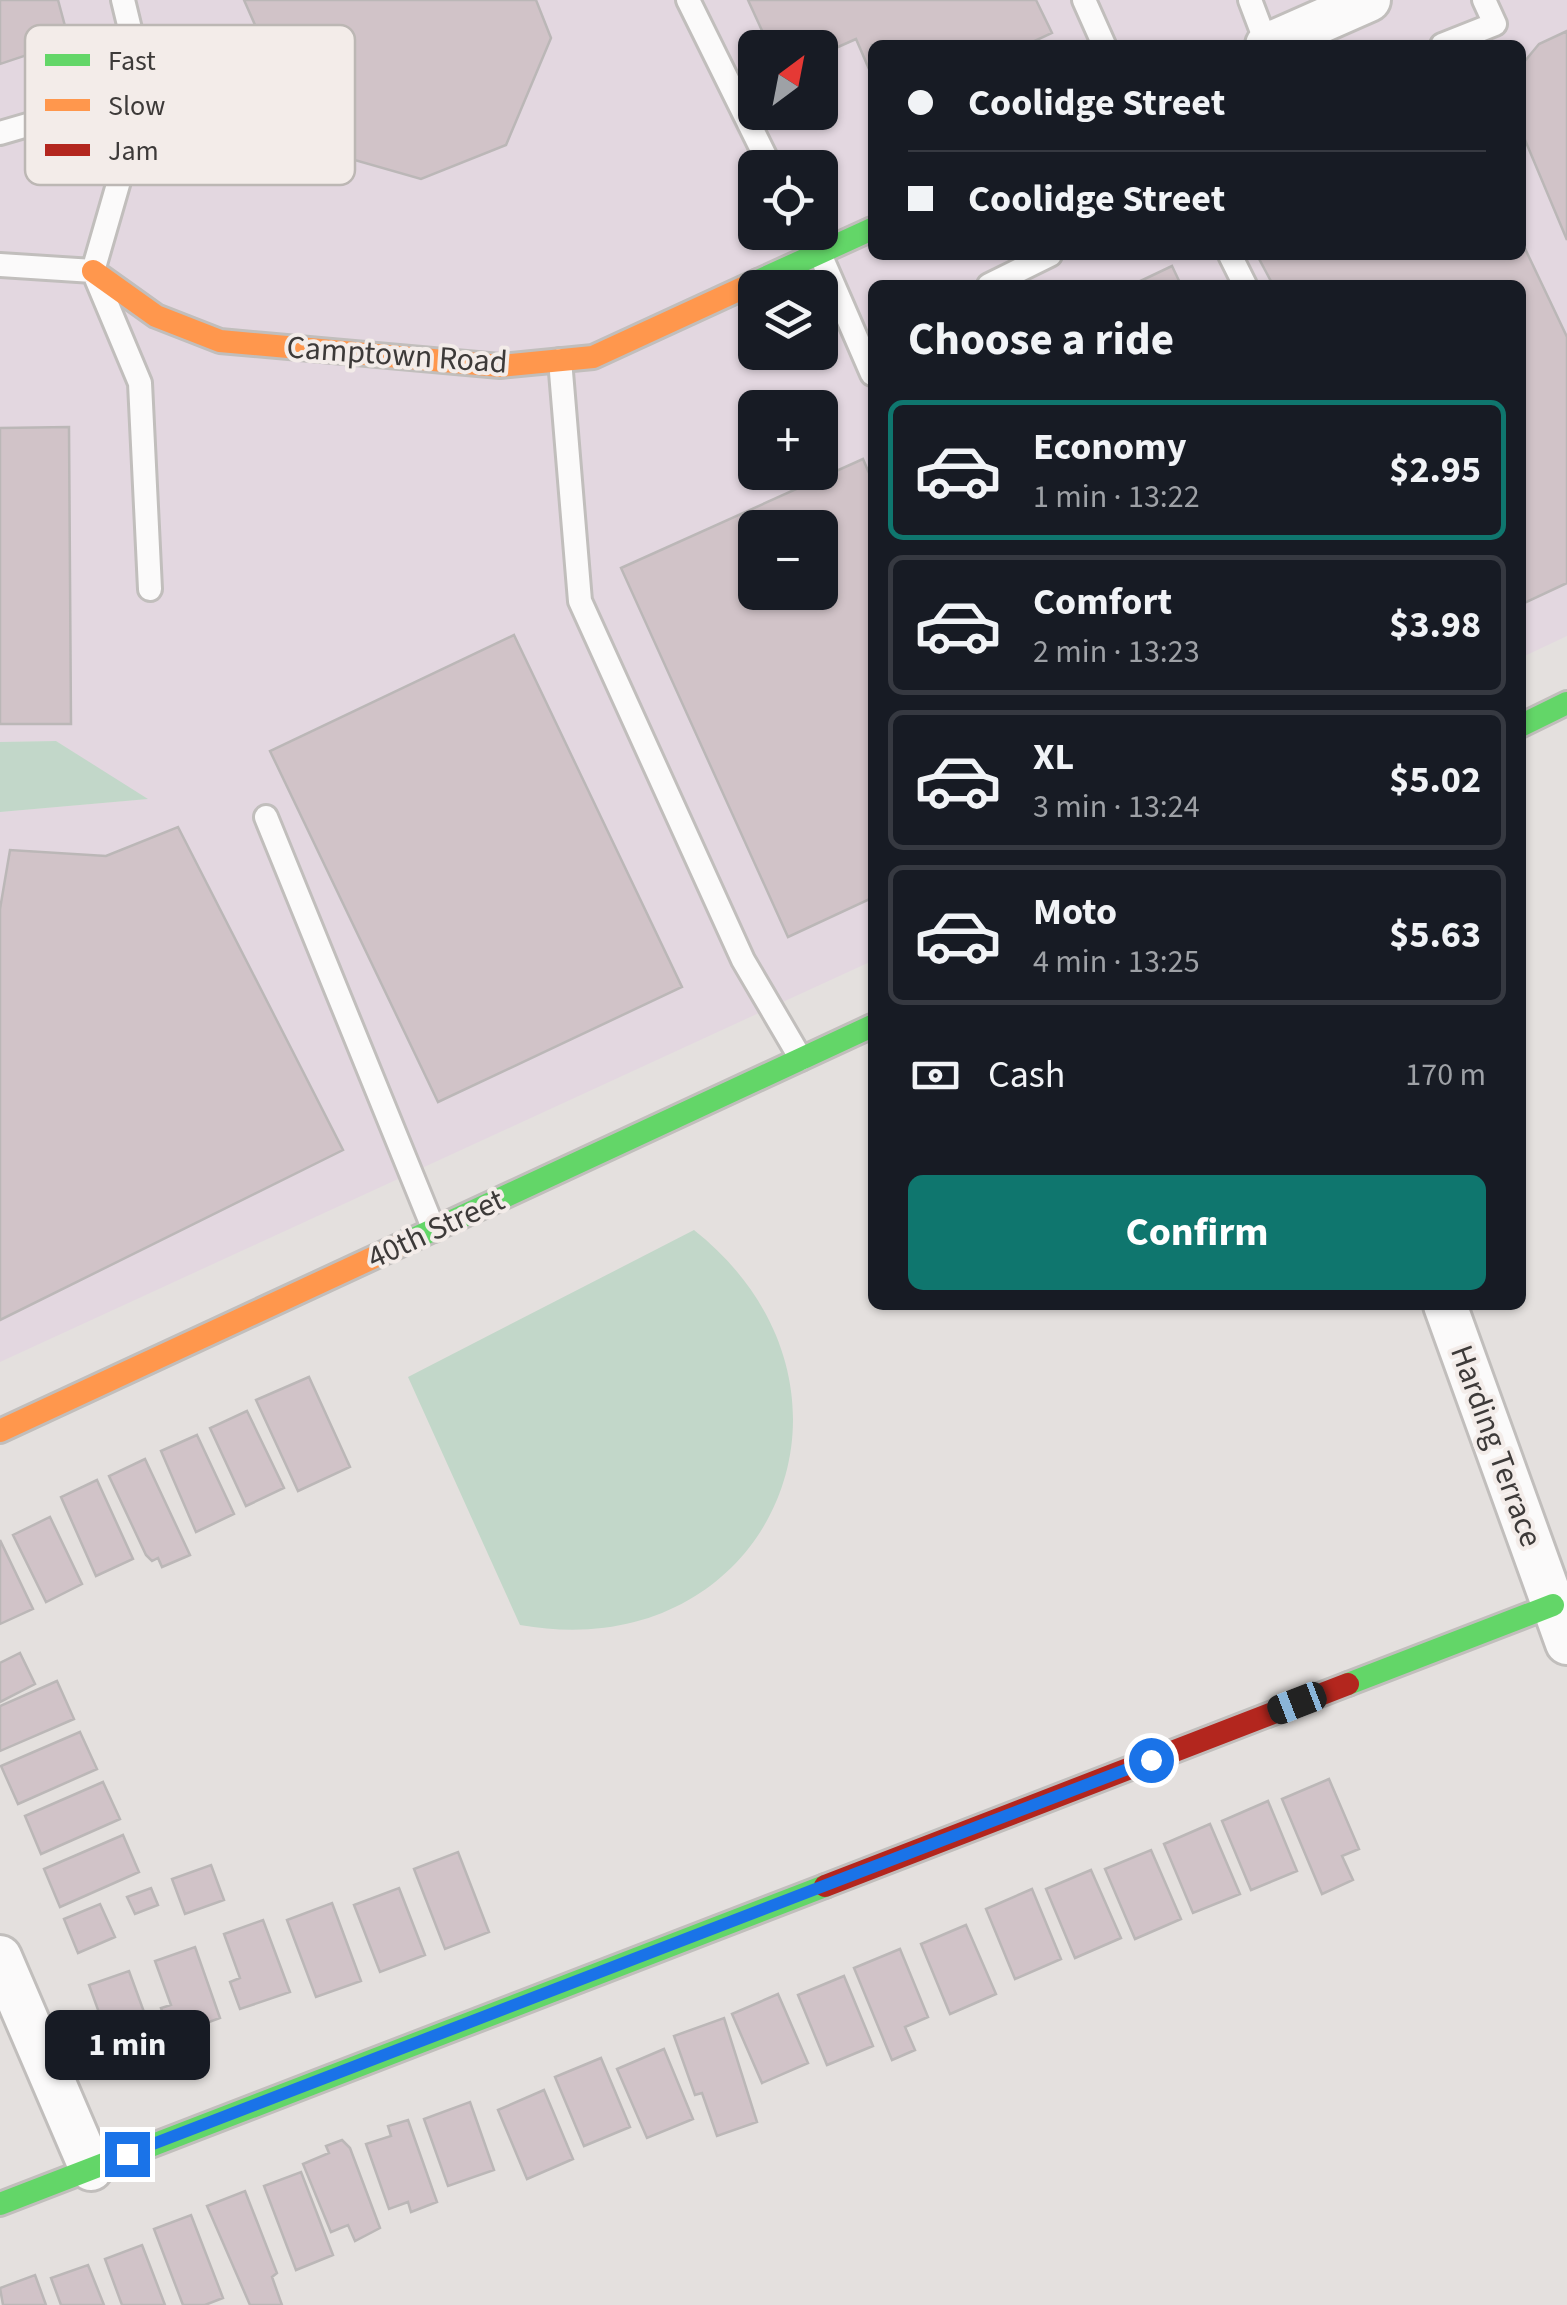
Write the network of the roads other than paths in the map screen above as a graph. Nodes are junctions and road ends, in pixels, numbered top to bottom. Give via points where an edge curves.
1 (123, 0) edge
2 (688, 0) edge
3 (1084, 0) edge
4 (1250, 0) edge
5 (1369, 0) edge
6 (1484, 0) edge
7 (129, 25) edge
8 (1102, 40) edge
9 (1265, 40) edge
10 (1278, 40) edge
11 (1455, 40) edge
12 (25, 126) edge
13 (0, 133) edge
14 (762, 150) edge
15 (118, 185) edge
16 (868, 230) edge
17 (838, 237) edge
18 (800, 250) edge
19 (818, 250) edge
20 (1040, 260) edge
21 (0, 265) edge
22 (94, 271) junction
23 (999, 280) edge
24 (866, 346) edge
25 (560, 360) junction
26 (150, 589) dead end
27 (1567, 704) edge
28 (1526, 723) edge
29 (266, 817) dead end
30 (868, 1028) edge
31 (801, 1059) junction
32 (434, 1230) junction
33 (1447, 1310) edge
34 (0, 1431) edge
35 (1560, 1624) edge
36 (0, 1956) edge
37 (90, 2169) junction
38 (0, 2204) edge

1 - 7 lane
2 - 14 lane
3 - 8 lane
4 - 9 lane
5 - 10 street
6 - 11 lane via 1495,24
12 - 13 lane
15 - 22 lane
16 - 17 street, Camptown Road
18 - 25 street, Camptown Road via 594,357
19 - 24 lane
20 - 23 lane
21 - 22 lane
22 - 25 street, Camptown Road via 156,316 220,341 500,366
22 - 26 lane via 140,384
25 - 31 lane via 580,601 743,960
27 - 28 street
29 - 32 lane
30 - 31 street, 40th Street
31 - 32 street, 40th Street
32 - 34 street, 40th Street
33 - 35 street, Harding Terrace
35 - 37 street
36 - 37 street
37 - 38 street

